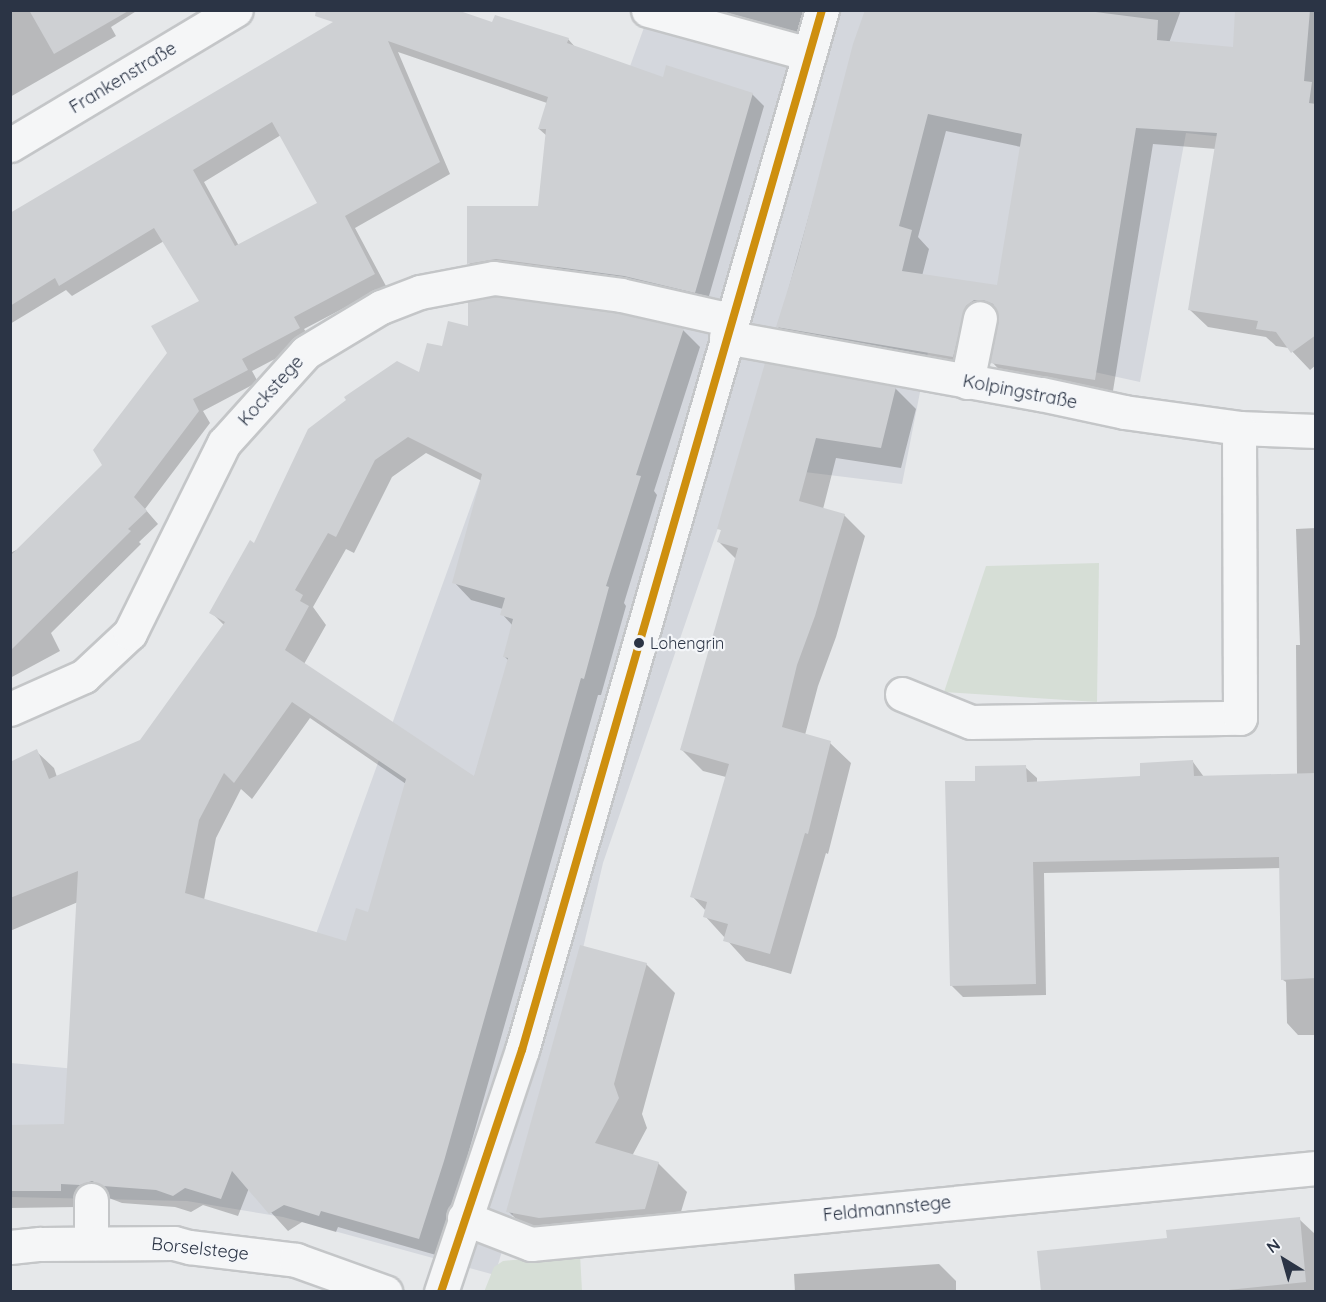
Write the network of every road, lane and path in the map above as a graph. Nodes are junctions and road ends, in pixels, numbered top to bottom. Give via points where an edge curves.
1 (236, 10) edge
2 (648, 10) edge
3 (822, 10) edge
4 (809, 54) junction
5 (10, 145) edge
6 (980, 318) dead end
7 (728, 328) junction
8 (967, 382) junction
9 (1239, 428) junction
10 (1316, 432) edge
11 (902, 694) dead end
12 (10, 709) edge
13 (1316, 1168) edge
14 (91, 1200) dead end
15 (464, 1218) junction
16 (91, 1243) junction
17 (10, 1247) edge
18 (385, 1292) edge
19 (441, 1292) edge

1 - 5 street, Frankenstraße
2 - 4 street
3 - 4 street
4 - 7 street
6 - 8 street
7 - 8 street, Kolpingstraße
7 - 12 street, Kockstege via 621,295 494,278 420,292 381,307 306,352 224,443 130,633 84,676
7 - 15 street via 522,1050
8 - 9 street, Kolpingstraße via 1124,412
9 - 10 street, Kolpingstraße
9 - 11 street via 1240,718 971,722
13 - 15 street, Feldmannstege via 531,1244
14 - 16 street
15 - 19 street
16 - 17 street, Borselstege
16 - 18 street, Borselstege via 174,1243 296,1260

